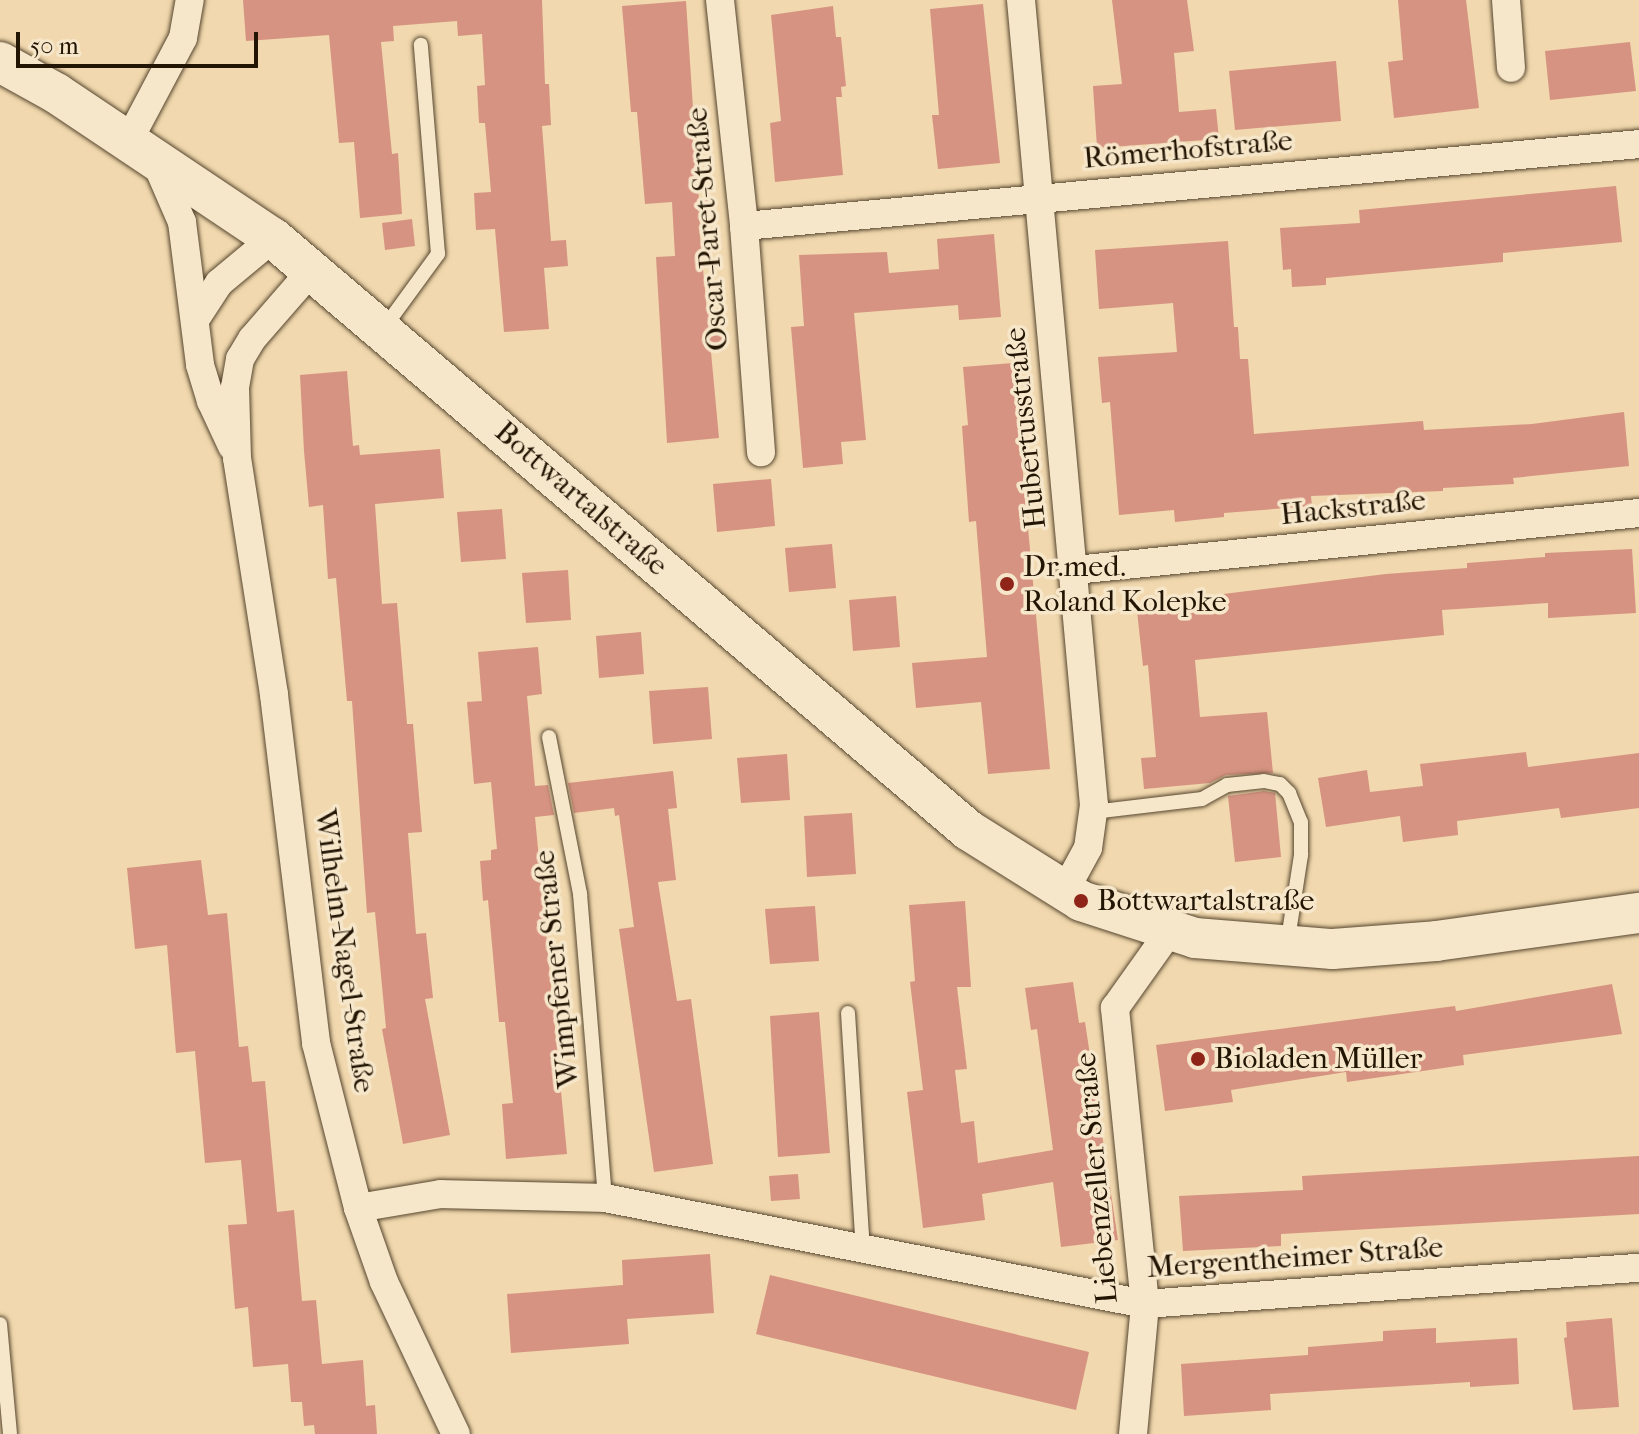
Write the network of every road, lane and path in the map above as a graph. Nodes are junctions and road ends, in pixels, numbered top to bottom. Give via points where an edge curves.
1 (190, 0) edge
2 (720, 0) edge
3 (1021, 0) edge
4 (1506, 0) edge
5 (421, 45) dead end
6 (0, 62) edge
7 (1511, 68) dead end
8 (1639, 144) edge
9 (141, 147) junction
10 (1038, 198) junction
11 (744, 226) junction
12 (273, 238) junction
13 (312, 270) junction
14 (195, 320) junction
15 (384, 328) junction
16 (761, 452) dead end
17 (237, 458) junction
18 (1639, 513) edge
19 (1075, 570) junction
20 (549, 737) dead end
21 (1093, 812) junction
22 (1064, 892) junction
23 (1639, 913) edge
24 (1169, 932) junction
25 (1287, 945) junction
26 (848, 1013) dead end
27 (605, 1198) junction
28 (358, 1208) junction
29 (863, 1250) junction
30 (1639, 1268) edge
31 (1145, 1304) junction
32 (0, 1324) edge
33 (10, 1434) edge
34 (456, 1434) edge
35 (1133, 1434) edge

1 - 9 street via 183,38
2 - 11 street, Oscar-Paret-Straße
3 - 10 street, Hubertusstraße
4 - 7 street
5 - 15 lane via 438,254
6 - 9 main road, Bottwartalstraße
8 - 10 street, Römerhofstraße
9 - 12 main road, Bottwartalstraße
9 - 14 street, Wilhelm-Nagel-Straße via 182,222
10 - 11 street, Römerhofstraße
10 - 19 street, Hubertusstraße
11 - 16 street, Oscar-Paret-Straße
12 - 13 main road, Bottwartalstraße
12 - 14 street via 219,283
13 - 15 main road, Bottwartalstraße
13 - 17 street, Wilhelm-Nagel-Straße via 240,359 235,387
14 - 17 street, Wilhelm-Nagel-Straße via 200,365
15 - 22 main road, Bottwartalstraße via 968,830
17 - 28 street, Wilhelm-Nagel-Straße via 274,695 316,1043
18 - 19 street, Hackstraße
19 - 21 street, Hubertusstraße
20 - 27 lane, Wimpfener Straße via 580,894
21 - 22 street, Hubertusstraße via 1088,848
21 - 25 lane via 1202,799 1227,785 1280,784 1301,822
22 - 24 main road, Bottwartalstraße
23 - 25 main road, Bottwartalstraße via 1436,941 1333,949
24 - 25 main road, Bottwartalstraße
24 - 31 street, Liebenzeller Straße via 1115,1008
26 - 29 lane
27 - 28 street, Mergentheimer Straße via 441,1194
27 - 29 street, Mergentheimer Straße
28 - 34 street, Wilhelm-Nagel-Straße via 384,1282
29 - 31 street, Mergentheimer Straße
30 - 31 street, Mergentheimer Straße
31 - 35 street, Liebenzeller Straße
32 - 33 lane

